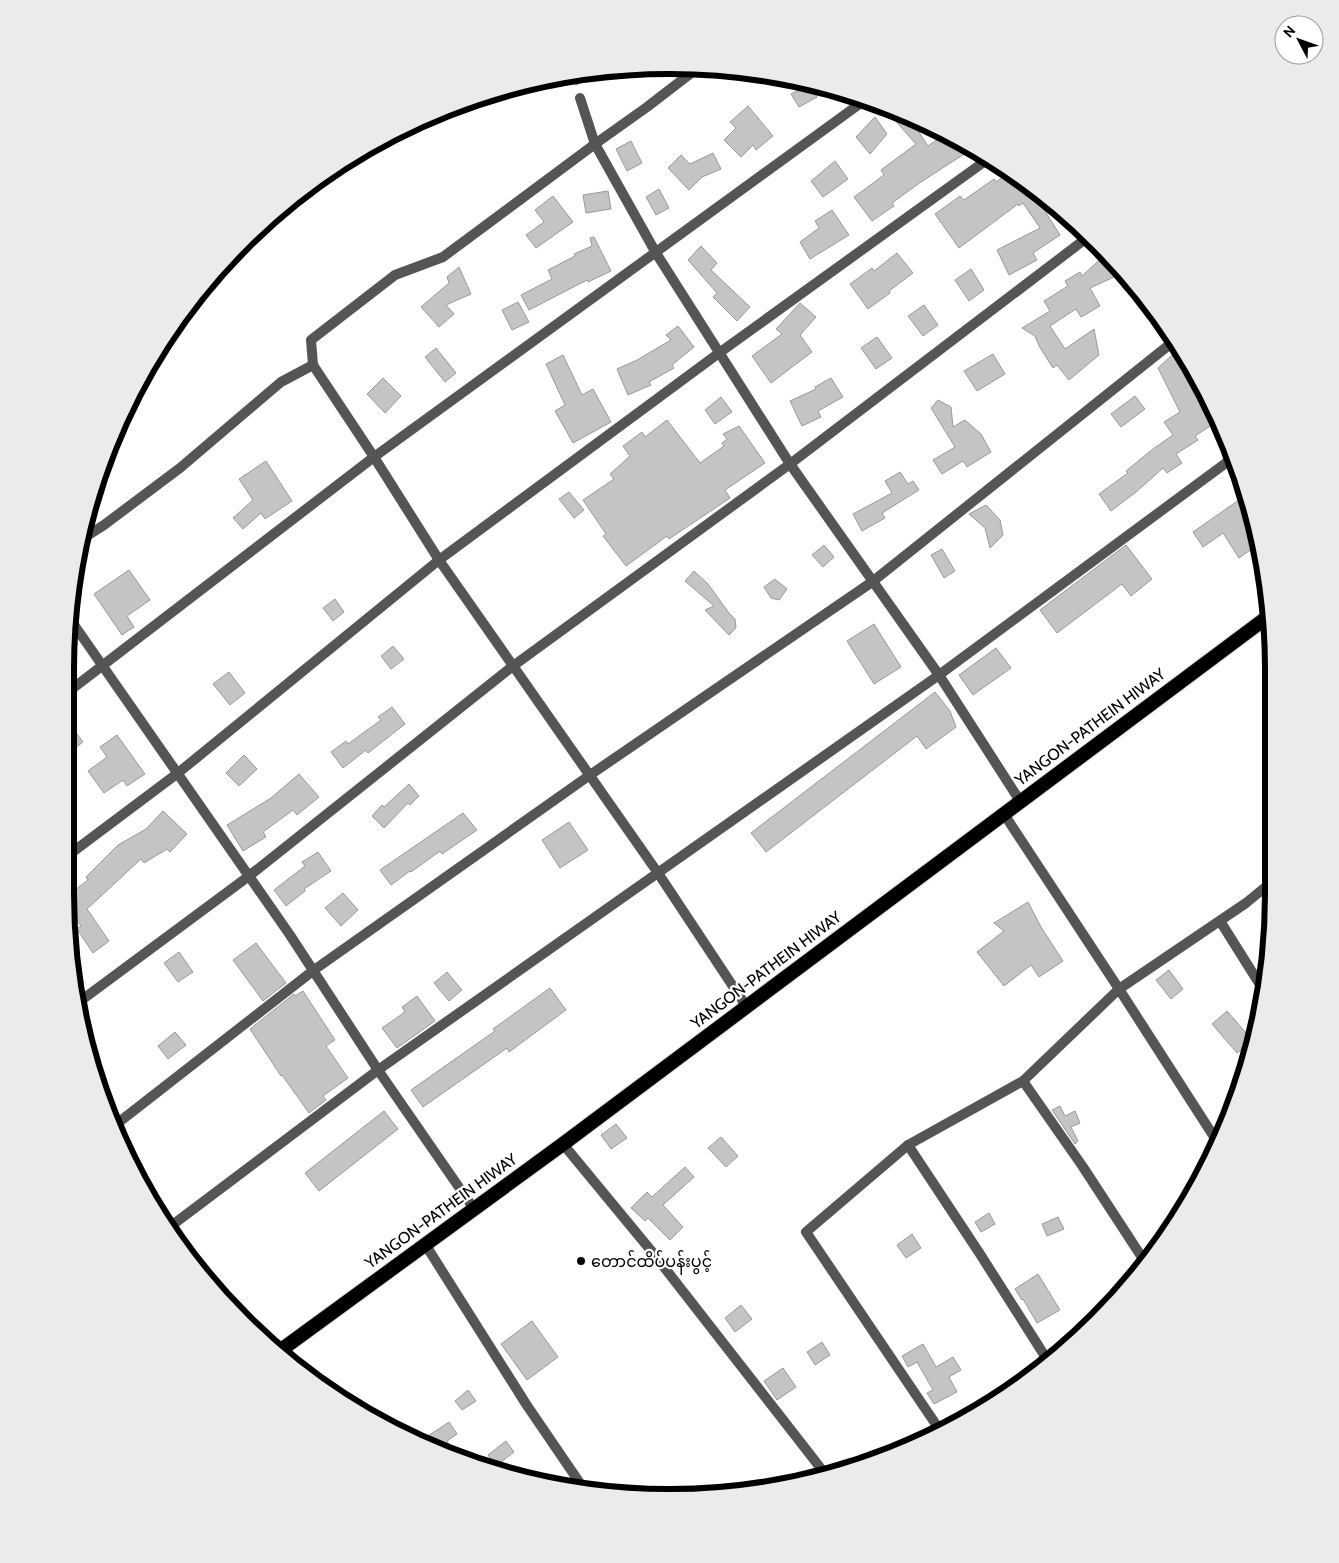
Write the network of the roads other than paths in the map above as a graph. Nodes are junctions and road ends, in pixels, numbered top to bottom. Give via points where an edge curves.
1 (689, 75) edge
2 (580, 98) dead end
3 (859, 104) edge
4 (595, 144) junction
5 (982, 163) edge
6 (1083, 241) edge
7 (656, 254) junction
8 (1168, 345) edge
9 (720, 353) junction
10 (313, 365) junction
11 (374, 457) junction
12 (1228, 462) edge
13 (790, 464) junction
14 (89, 534) edge
15 (439, 560) junction
16 (872, 582) junction
17 (1263, 620) edge
18 (75, 627) edge
19 (102, 666) junction
20 (513, 666) junction
21 (939, 675) junction
22 (74, 687) edge
23 (178, 773) junction
24 (590, 776) junction
25 (1020, 801) junction
26 (1004, 814) junction
27 (74, 851) edge
28 (658, 873) junction
29 (250, 876) junction
30 (1265, 887) edge
31 (1220, 920) junction
32 (314, 970) junction
33 (1258, 982) edge
34 (1119, 989) junction
35 (83, 999) edge
36 (746, 1006) junction
37 (378, 1070) junction
38 (1023, 1081) junction
39 (119, 1122) edge
40 (1213, 1136) edge
41 (563, 1144) junction
42 (908, 1145) junction
43 (474, 1210) junction
44 (174, 1224) edge
45 (425, 1244) junction
46 (1141, 1257) edge
47 (285, 1347) edge
48 (1045, 1356) edge
49 (937, 1426) edge
50 (822, 1470) edge
51 (579, 1482) edge

1 - 4 street
2 - 4 street
3 - 7 street
4 - 7 street
4 - 10 street via 443,257 395,275 311,340
5 - 9 street
6 - 13 street
7 - 9 street
7 - 11 street
8 - 16 street
9 - 13 street
9 - 15 street
10 - 11 street
10 - 14 street via 281,382 180,468
11 - 15 street
11 - 19 street
12 - 21 street
13 - 16 street
13 - 20 street
15 - 20 street
15 - 23 street
16 - 21 street
16 - 24 street
17 - 25 highway, YANGON-PATHEIN HIWAY
18 - 19 street
19 - 22 street
19 - 23 street
20 - 24 street
20 - 29 street
21 - 25 street
21 - 28 street
23 - 27 street
23 - 29 street
24 - 28 street
24 - 32 street
25 - 26 highway, YANGON-PATHEIN HIWAY
26 - 34 street
26 - 36 highway, YANGON-PATHEIN HIWAY
28 - 36 street
28 - 37 street
29 - 32 street
29 - 35 street
30 - 31 street
31 - 33 street
31 - 34 street
32 - 37 street
32 - 39 street
34 - 38 street
34 - 40 street
36 - 41 highway, YANGON-PATHEIN HIWAY
37 - 43 street
37 - 44 street
38 - 42 street
38 - 46 street
41 - 43 highway, YANGON-PATHEIN HIWAY
41 - 50 street via 653,1253
42 - 48 street
42 - 49 street via 806,1232
43 - 45 highway, YANGON-PATHEIN HIWAY
45 - 47 highway, YANGON-PATHEIN HIWAY
45 - 51 street

